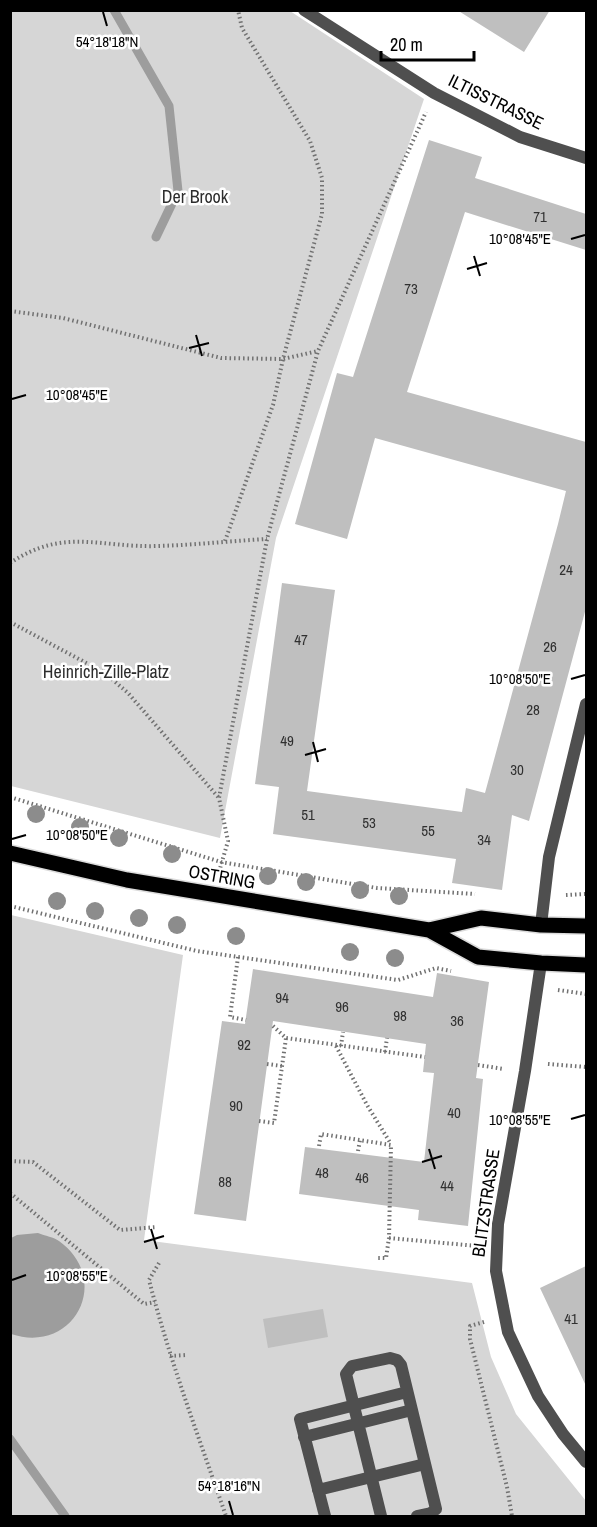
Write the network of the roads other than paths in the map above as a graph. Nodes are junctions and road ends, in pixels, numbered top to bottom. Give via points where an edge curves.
1 (304, 10) edge
2 (586, 158) edge
3 (586, 704) edge
4 (10, 853) edge
5 (541, 925) junction
6 (586, 926) edge
7 (429, 930) junction
8 (541, 963) junction
9 (586, 965) edge
10 (407, 1392) junction
11 (353, 1406) junction
12 (412, 1410) junction
13 (358, 1424) junction
14 (304, 1437) junction
15 (586, 1462) edge
16 (425, 1464) junction
17 (372, 1477) junction
18 (318, 1490) junction
19 (325, 1516) edge
20 (381, 1516) edge
21 (417, 1516) edge

1 - 2 street, ILTISSTRASSE via 434,93 520,137
3 - 5 street via 549,857
4 - 7 main road, OSTRING via 212,896
5 - 6 main road, OSTRING
5 - 7 main road, OSTRING via 481,918
7 - 8 main road, OSTRING via 478,957
8 - 9 main road, OSTRING
8 - 15 street, BLITZSTRASSE via 496,1247 496,1271 508,1332 538,1396
10 - 11 street
10 - 11 street via 397,1360 384,1358 352,1366 346,1374
10 - 12 street
11 - 13 street
11 - 14 street via 300,1419
12 - 13 street
12 - 16 street
13 - 14 street
13 - 17 street
14 - 18 street
16 - 17 street
16 - 21 street via 435,1509
17 - 18 street
17 - 20 street
18 - 19 street

